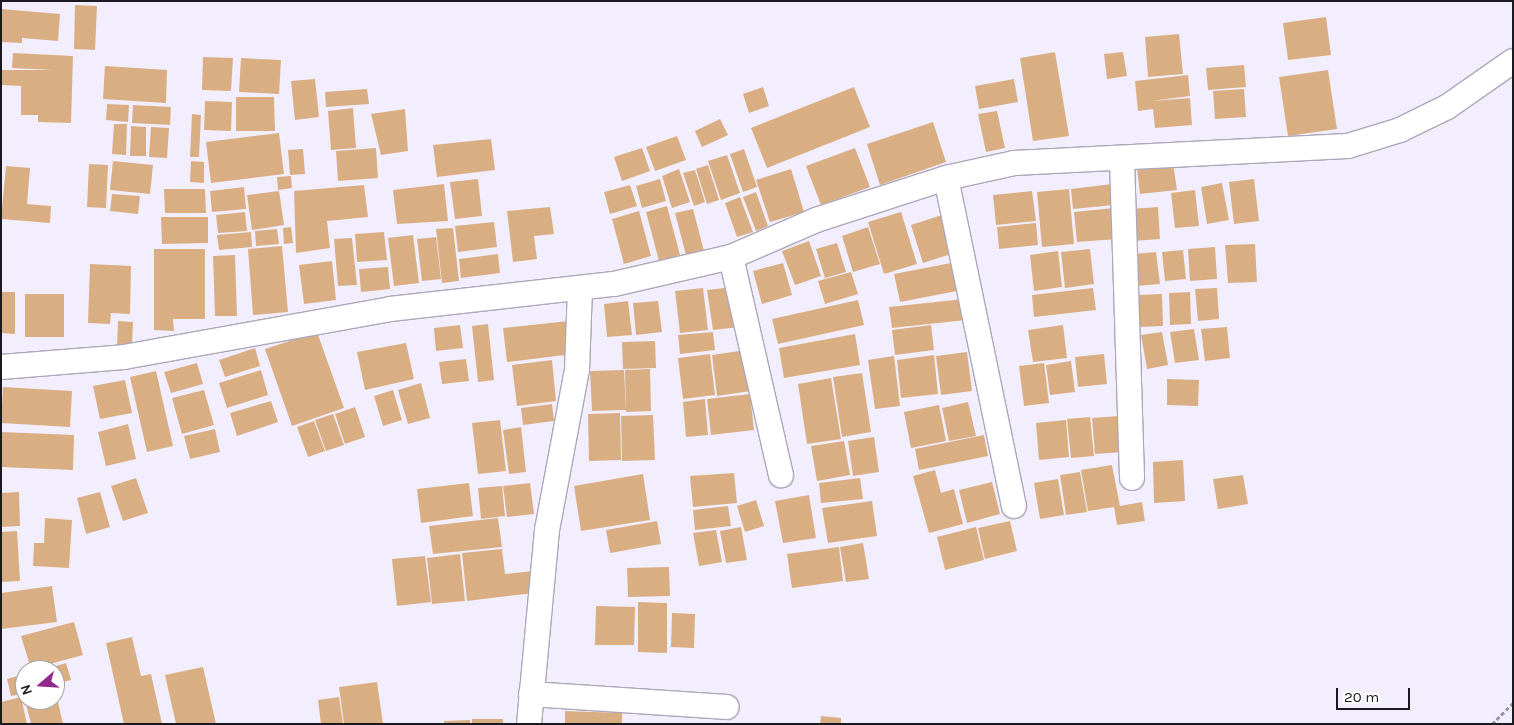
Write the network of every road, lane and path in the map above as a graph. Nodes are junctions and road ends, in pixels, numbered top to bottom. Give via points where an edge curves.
1 (1513, 61) edge
2 (1122, 159) junction
3 (946, 178) junction
4 (731, 257) junction
5 (580, 289) junction
6 (1, 367) edge
7 (781, 476) dead end
8 (1132, 478) dead end
9 (1014, 506) dead end
10 (532, 694) junction
11 (1513, 703) edge
12 (727, 708) dead end
13 (529, 724) edge
14 (1492, 724) edge

1 - 2 street via 1448,107 1400,130 1348,146 1259,147
2 - 3 street via 1014,163
2 - 8 street
3 - 4 street via 816,220
3 - 9 street
4 - 5 street
4 - 7 street
5 - 6 street via 519,292 362,313 124,357
5 - 10 street via 577,370 547,530
10 - 12 street
10 - 13 street
11 - 14 path

